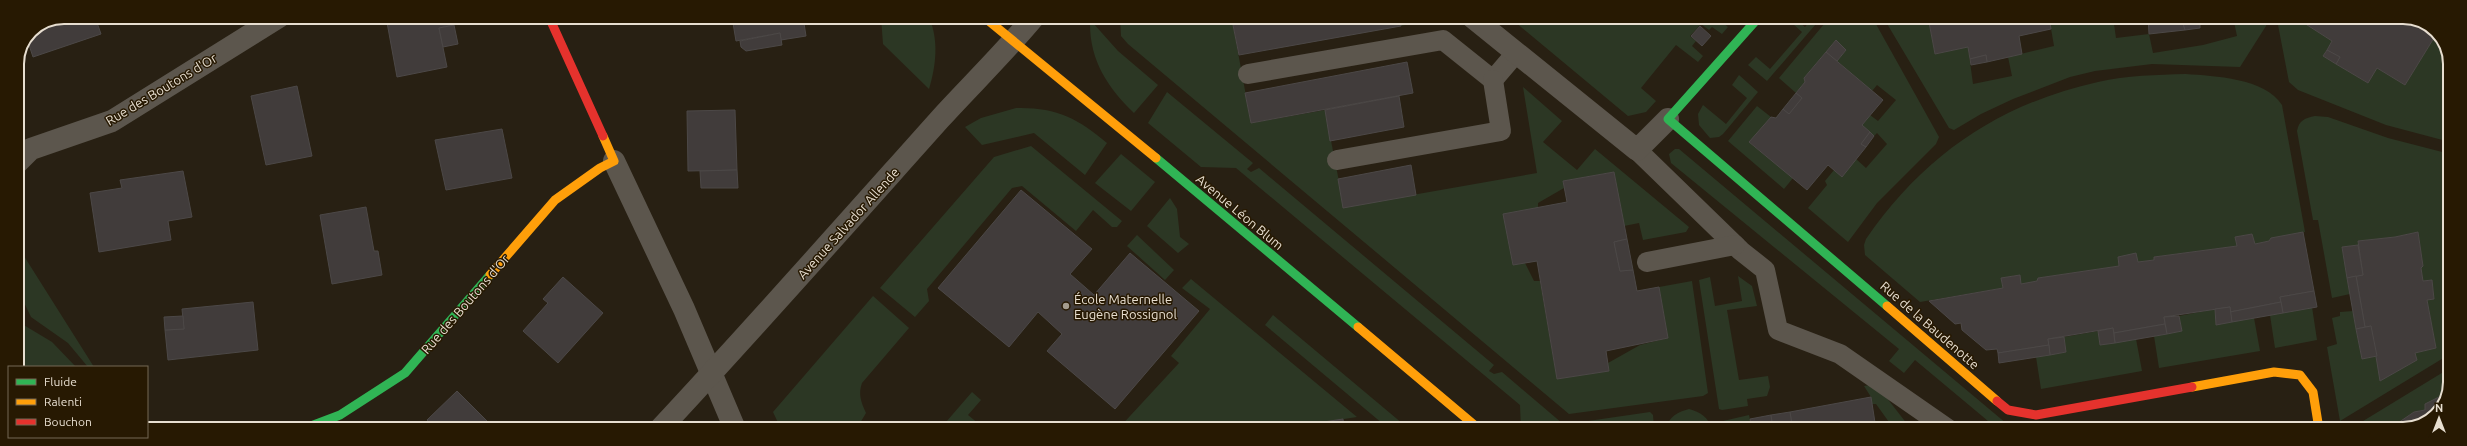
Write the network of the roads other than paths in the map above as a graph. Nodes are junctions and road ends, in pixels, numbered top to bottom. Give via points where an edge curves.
1 (268, 24) edge
2 (552, 24) edge
3 (992, 24) edge
4 (1028, 24) edge
5 (1481, 24) edge
6 (1753, 24) edge
7 (1013, 43) junction
8 (1516, 53) junction
9 (1248, 74) dead end
10 (1493, 80) junction
11 (1668, 119) junction
12 (1637, 150) junction
13 (24, 156) edge
14 (1337, 160) dead end
15 (614, 161) junction
16 (1735, 245) junction
17 (1647, 262) dead end
18 (712, 373) junction
19 (322, 422) edge
20 (666, 422) edge
21 (732, 422) edge
22 (1471, 422) edge
23 (1938, 422) edge
24 (2318, 422) edge

1 - 13 street, Rue des Boutons d'Or via 112,121 31,149
2 - 15 street
3 - 7 street, Avenue Léon Blum
4 - 7 street, Avenue Salvador Allende
5 - 8 street
6 - 11 street
7 - 18 street, Avenue Salvador Allende via 941,118
7 - 22 street, Avenue Léon Blum via 1126,133
8 - 10 lane
8 - 12 street
9 - 10 lane via 1443,40
10 - 14 lane via 1501,131
11 - 12 street
11 - 24 street, Rue de la Baudenotte via 2008,410 2036,415 2274,372 2300,375 2313,392
12 - 16 lane
15 - 18 street
15 - 19 street, Rue des Boutons d'Or via 555,200 405,373 340,415
16 - 17 lane
16 - 23 lane via 1765,270 1778,330 1840,354
18 - 20 street, Avenue Salvador Allende
18 - 21 street

